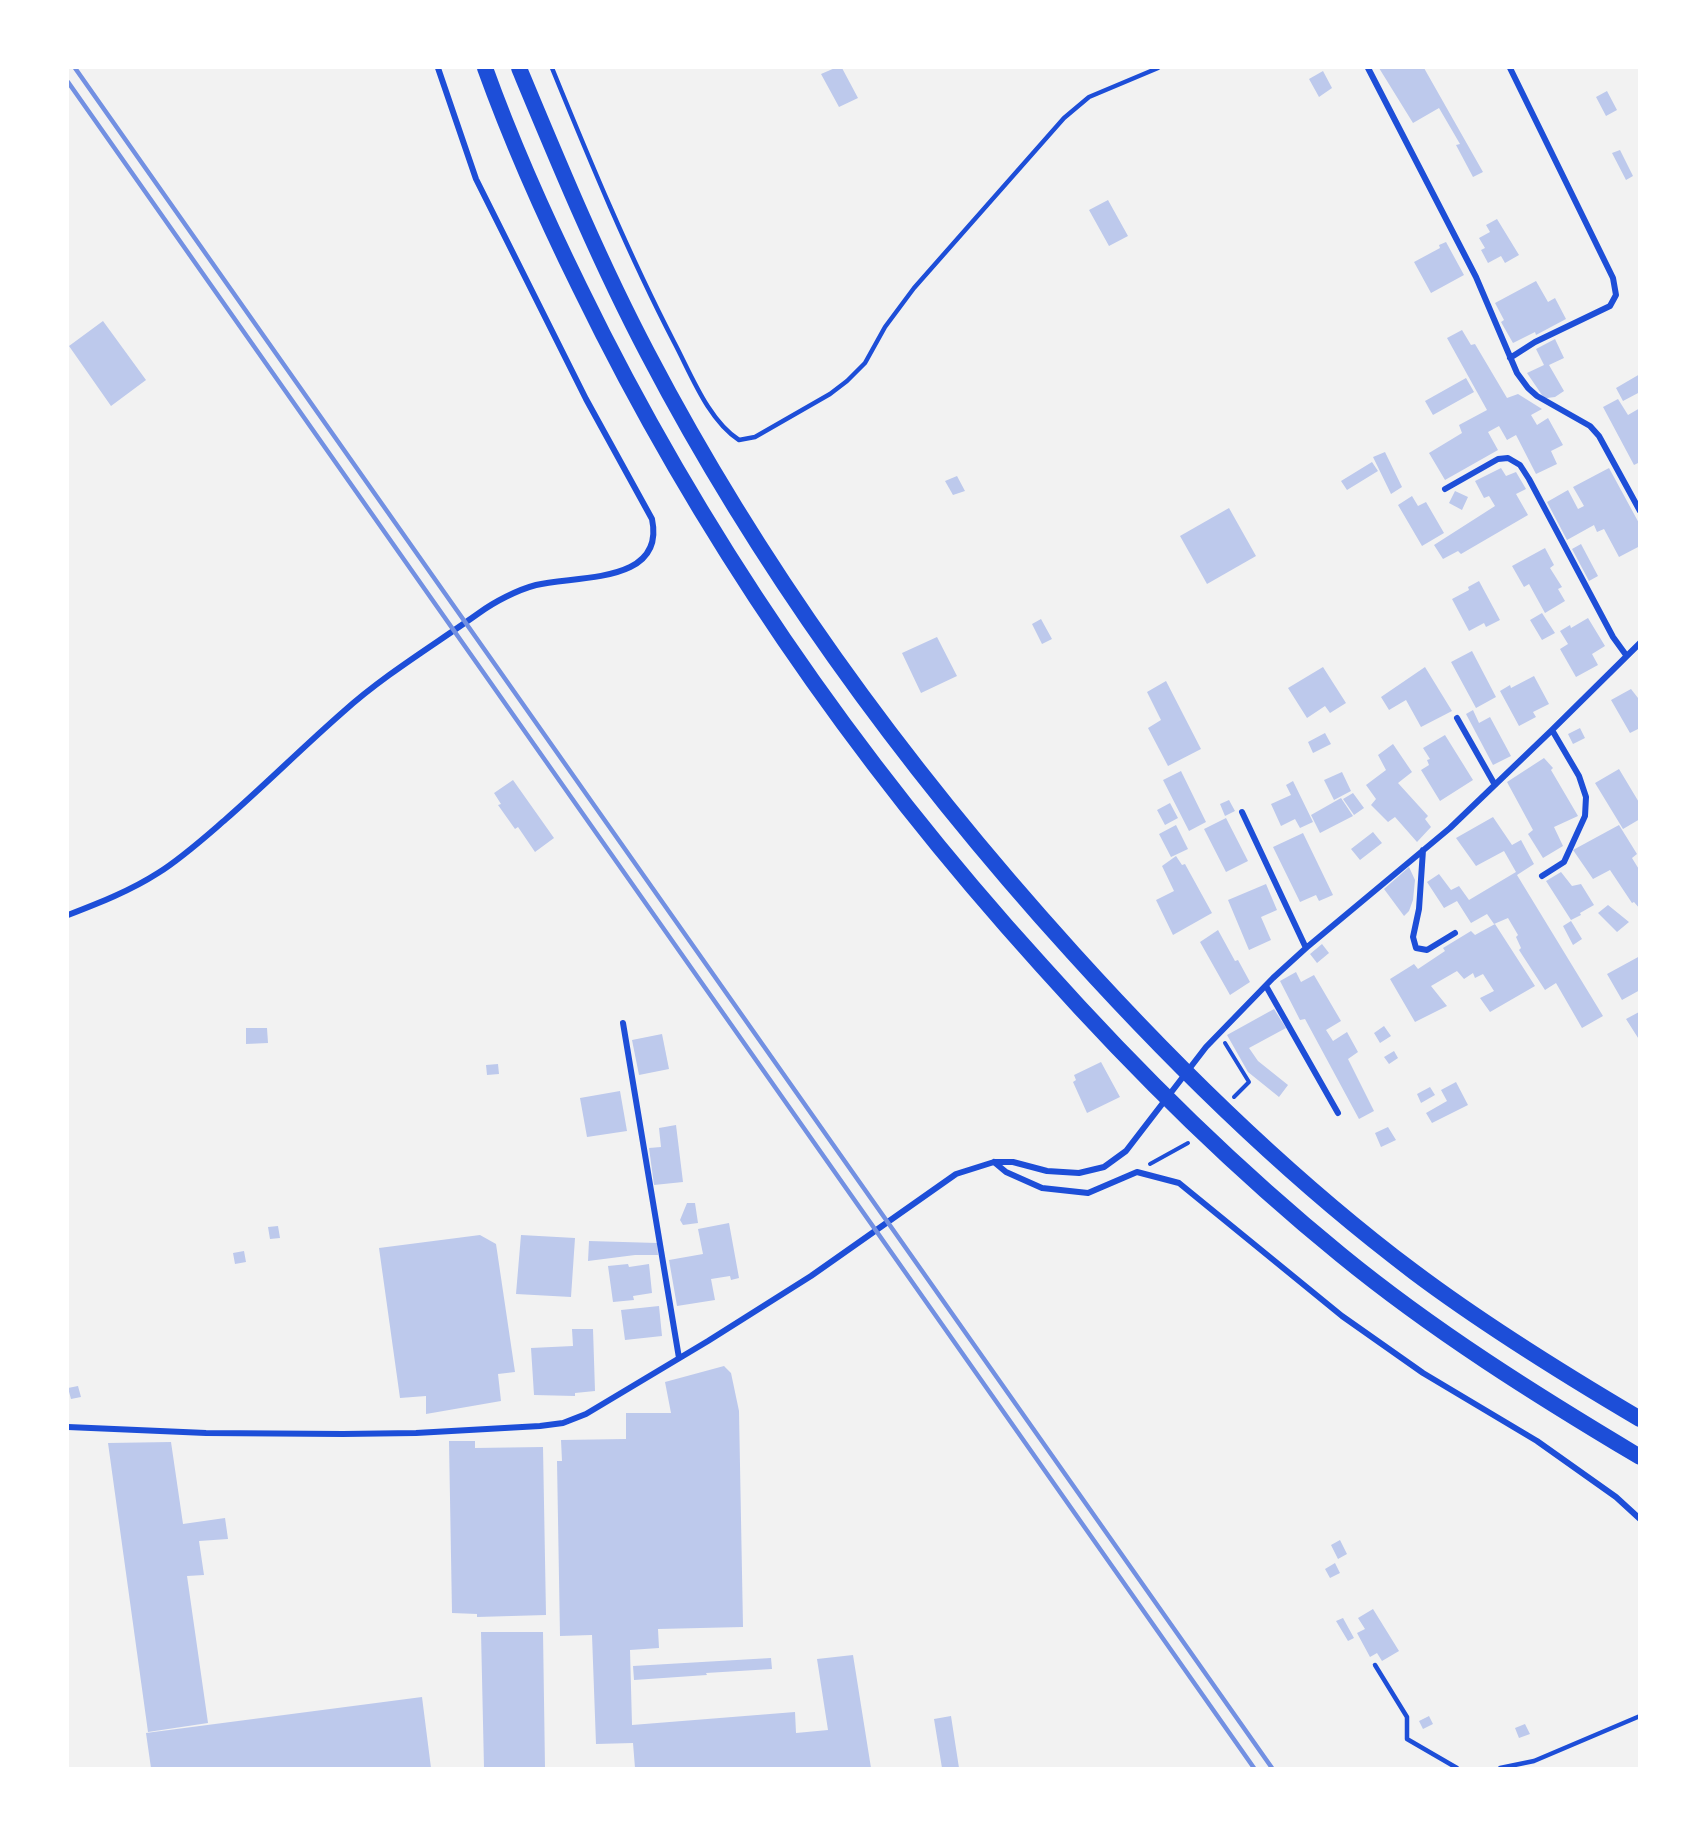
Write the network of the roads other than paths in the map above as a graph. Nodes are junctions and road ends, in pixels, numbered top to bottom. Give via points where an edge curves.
1 (438, 68) edge
2 (485, 68) edge
3 (519, 68) edge
4 (552, 68) edge
5 (1158, 68) edge
6 (1368, 68) edge
7 (1510, 68) edge
8 (1510, 358) junction
9 (1444, 489) dead end
10 (1640, 511) edge
11 (1638, 647) edge
12 (1626, 655) junction
13 (1457, 718) dead end
14 (1552, 730) junction
15 (1495, 785) junction
16 (1242, 812) dead end
17 (1423, 850) junction
18 (1542, 876) dead end
19 (68, 915) edge
20 (1455, 933) dead end
21 (1306, 948) junction
22 (1266, 986) junction
23 (623, 1023) dead end
24 (1338, 1113) dead end
25 (993, 1162) junction
26 (679, 1358) junction
27 (1640, 1419) edge
28 (68, 1427) edge
29 (1640, 1457) edge
30 (1640, 1519) edge
31 (1375, 1665) dead end
32 (1640, 1716) edge
33 (1457, 1768) edge
34 (1500, 1768) edge

1 - 19 street via 476,179 586,399 652,519 655,533 651,546 625,570 534,585 485,608 344,711 180,857 137,886
2 - 29 highway via 550,227 619,368 703,516 747,587 861,748 998,918 1086,1015 1212,1143 1342,1256 1444,1334
3 - 27 highway via 578,210 648,354 730,499 837,661 951,812 1116,1001 1283,1165 1461,1306
4 - 5 lane via 645,286 718,422 739,440 755,437 848,381 865,363 914,288 1064,118 1089,97
6 - 8 street via 1476,277
7 - 8 street via 1613,278 1616,295 1610,306
8 - 10 street via 1537,396 1590,426 1599,436
9 - 12 street via 1498,459 1508,458 1520,465
11 - 12 street
12 - 14 street
13 - 15 street
14 - 15 street
14 - 18 street via 1578,776 1586,797 1585,816 1568,857
15 - 17 street
16 - 21 street
17 - 20 street via 1413,937 1416,948 1427,950
17 - 21 street
21 - 22 street
22 - 24 street
22 - 25 street via 1206,1047 1126,1151 1104,1167 1079,1173 1047,1172 1013,1162
23 - 26 street
25 - 26 street via 956,1174 811,1276
25 - 30 street via 1042,1188 1088,1193 1137,1172 1179,1183 1342,1316 1423,1373 1537,1441 1616,1497
26 - 28 street via 586,1414 540,1426 343,1434
31 - 33 lane via 1407,1717 1407,1739
32 - 34 lane via 1534,1761

